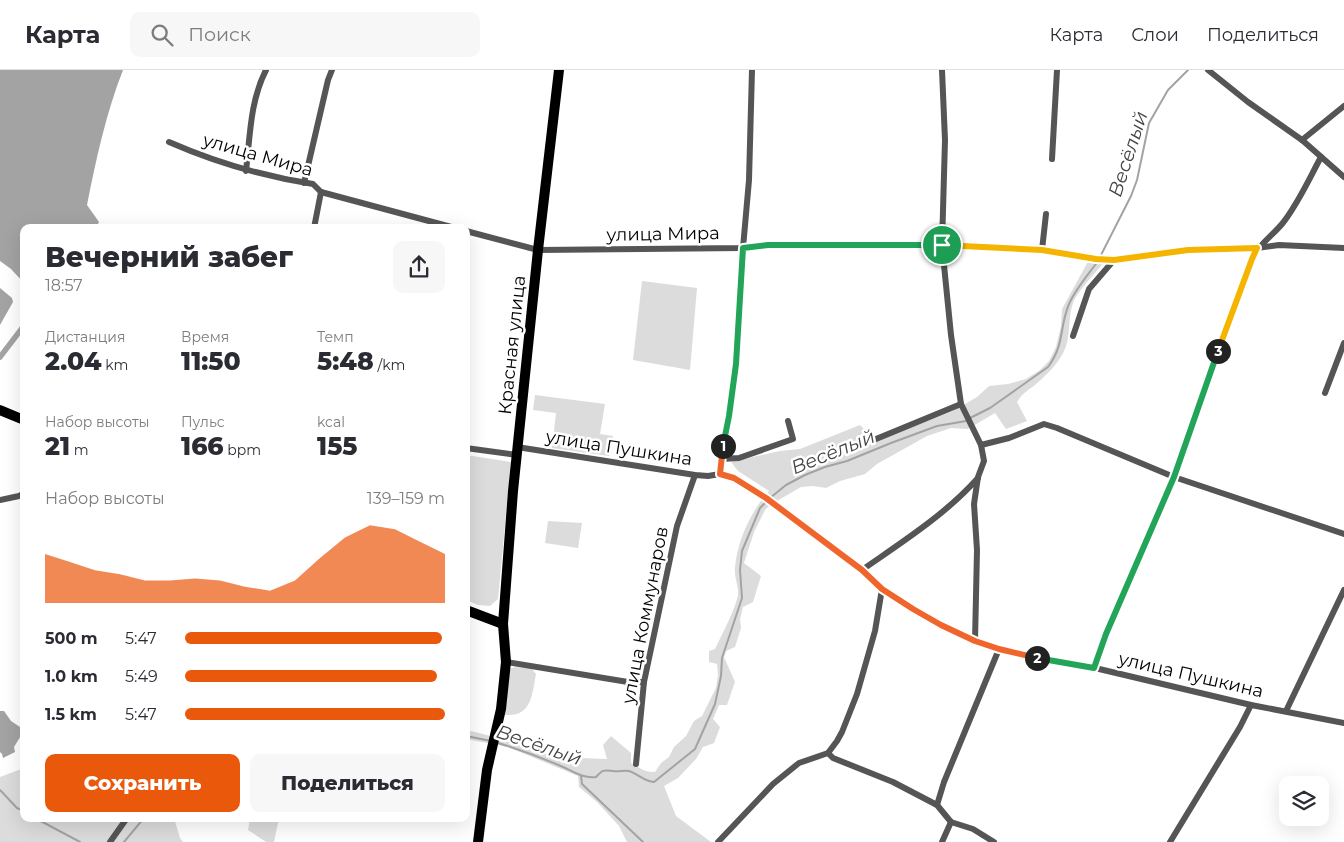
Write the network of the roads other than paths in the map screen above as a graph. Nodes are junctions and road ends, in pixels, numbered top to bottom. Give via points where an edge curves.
1 (266, 70) edge
2 (332, 70) edge
3 (559, 70) edge
4 (752, 70) edge
5 (942, 70) edge
6 (1057, 70) edge
7 (1208, 70) edge
8 (1344, 106) edge
9 (1302, 140) junction
10 (168, 142) dead end
11 (1321, 156) junction
12 (1052, 159) dead end
13 (246, 171) junction
14 (1344, 177) edge
15 (304, 183) junction
16 (321, 192) junction
17 (1046, 214) dead end
18 (315, 224) edge
19 (439, 224) edge
20 (470, 232) edge
21 (942, 245) junction
22 (743, 248) junction
23 (1257, 248) junction
24 (1344, 248) edge
25 (538, 250) junction
26 (1042, 250) junction
27 (1114, 260) junction
28 (1073, 336) dead end
29 (1344, 344) edge
30 (1325, 394) dead end
31 (961, 404) junction
32 (0, 410) edge
33 (20, 418) edge
34 (788, 421) dead end
35 (876, 439) dead end
36 (981, 445) junction
37 (470, 448) edge
38 (517, 451) junction
39 (721, 459) junction
40 (720, 474) junction
41 (695, 475) junction
42 (978, 477) junction
43 (1174, 477) junction
44 (963, 494) junction
45 (20, 495) edge
46 (974, 498) junction
47 (0, 500) edge
48 (1344, 534) edge
49 (862, 570) junction
50 (882, 589) junction
51 (1344, 590) edge
52 (470, 612) edge
53 (503, 624) junction
54 (975, 641) junction
55 (999, 649) junction
56 (506, 662) junction
57 (1094, 668) junction
58 (644, 682) junction
59 (1251, 705) junction
60 (1286, 711) junction
61 (1344, 723) edge
62 (828, 752) junction
63 (636, 764) dead end
64 (937, 805) junction
65 (124, 822) edge
66 (951, 822) junction
67 (110, 842) edge
68 (478, 842) edge
69 (718, 842) edge
70 (942, 842) edge
71 (994, 842) edge
72 (1170, 842) edge

1 - 13 street via 254,101
2 - 15 street
3 - 25 main road, Красная улица
4 - 22 street via 749,180
5 - 21 street via 945,140
6 - 12 street
7 - 9 street
8 - 9 street
9 - 11 street
10 - 13 street, улица Мира
11 - 14 street
11 - 23 street via 1296,204 1282,224
13 - 15 street, улица Мира
15 - 16 street, улица Мира via 313,184
16 - 18 street
16 - 19 street, улица Мира
17 - 26 street
20 - 25 street, улица Мира
21 - 22 street, улица Мира via 768,245
21 - 26 street, улица Мира
21 - 31 street via 950,335
22 - 25 street, улица Мира
22 - 39 street via 735,373
23 - 24 street, улица Мира
23 - 27 street, улица Мира via 1188,250
23 - 43 street
25 - 38 main road, Красная улица
26 - 27 street, улица Мира
27 - 28 street via 1089,289
29 - 30 street
31 - 35 street
31 - 36 street
32 - 33 main road
34 - 39 street via 793,439 739,458
36 - 42 street via 984,461
36 - 43 street via 1044,424
37 - 38 street, улица Пушкина
38 - 41 street, улица Пушкина
38 - 53 main road, Красная улица
39 - 40 street
40 - 41 street, улица Пушкина
40 - 49 street, улица Пушкина via 734,478 769,500
41 - 58 street, улица Коммунаров via 677,526
42 - 44 street
42 - 46 street
43 - 48 street
43 - 57 street
44 - 46 street via 969,493
44 - 49 street via 938,516
45 - 47 street
46 - 54 street via 977,550
49 - 50 street, улица Пушкина
50 - 54 street, улица Пушкина via 941,625
50 - 62 street via 875,631 857,694 842,732
51 - 60 street
52 - 53 main road
53 - 56 main road, Красная улица
54 - 55 street, улица Пушкина
55 - 57 street, улица Пушкина
55 - 64 street
56 - 58 street
56 - 68 main road, Красная улица
57 - 59 street, улица Пушкина
58 - 63 street, улица Коммунаров
59 - 60 street, улица Пушкина
59 - 72 street
60 - 61 street, улица Пушкина
62 - 64 street via 833,758 893,782
62 - 69 street via 799,763 780,778
64 - 66 street
65 - 67 street
66 - 70 street
66 - 71 street via 972,829

